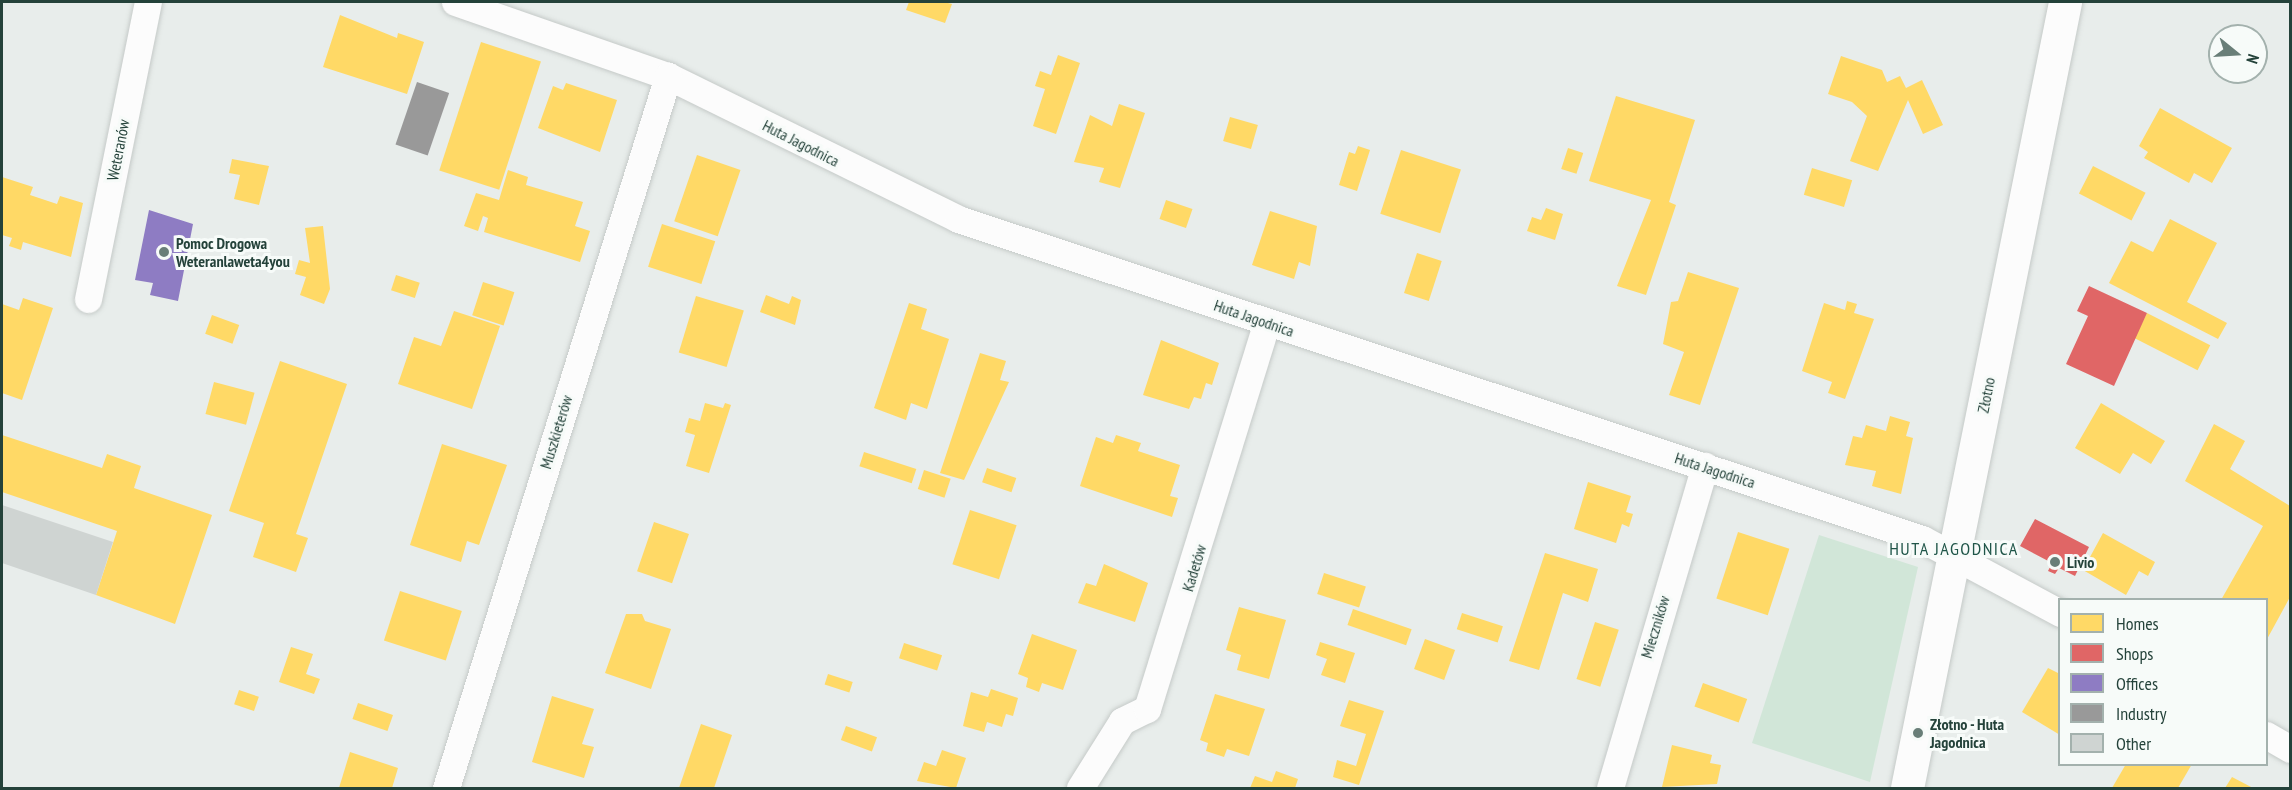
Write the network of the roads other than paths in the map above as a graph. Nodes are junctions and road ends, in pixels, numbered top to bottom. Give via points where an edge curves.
1 (148, 2) edge
2 (455, 2) edge
3 (2065, 2) edge
4 (668, 76) junction
5 (88, 299) dead end
6 (1267, 322) junction
7 (1705, 466) junction
8 (1954, 552) junction
9 (2058, 612) edge
10 (2268, 736) edge
11 (2290, 749) edge
12 (446, 789) edge
13 (1080, 789) edge
14 (1610, 789) edge
15 (1907, 789) edge

1 - 5 street, Weteranów
2 - 4 street, Huta Jagodnica
3 - 8 street, Złotno
4 - 6 street, Huta Jagodnica via 958,219
4 - 12 street, Muszkieterów
6 - 7 street, Huta Jagodnica
6 - 13 street, Kadetów via 1147,709 1122,721
7 - 8 street, Huta Jagodnica
7 - 14 street, Mieczników
8 - 9 street, Huta Jagodnica
8 - 15 street, Złotno
10 - 11 street

